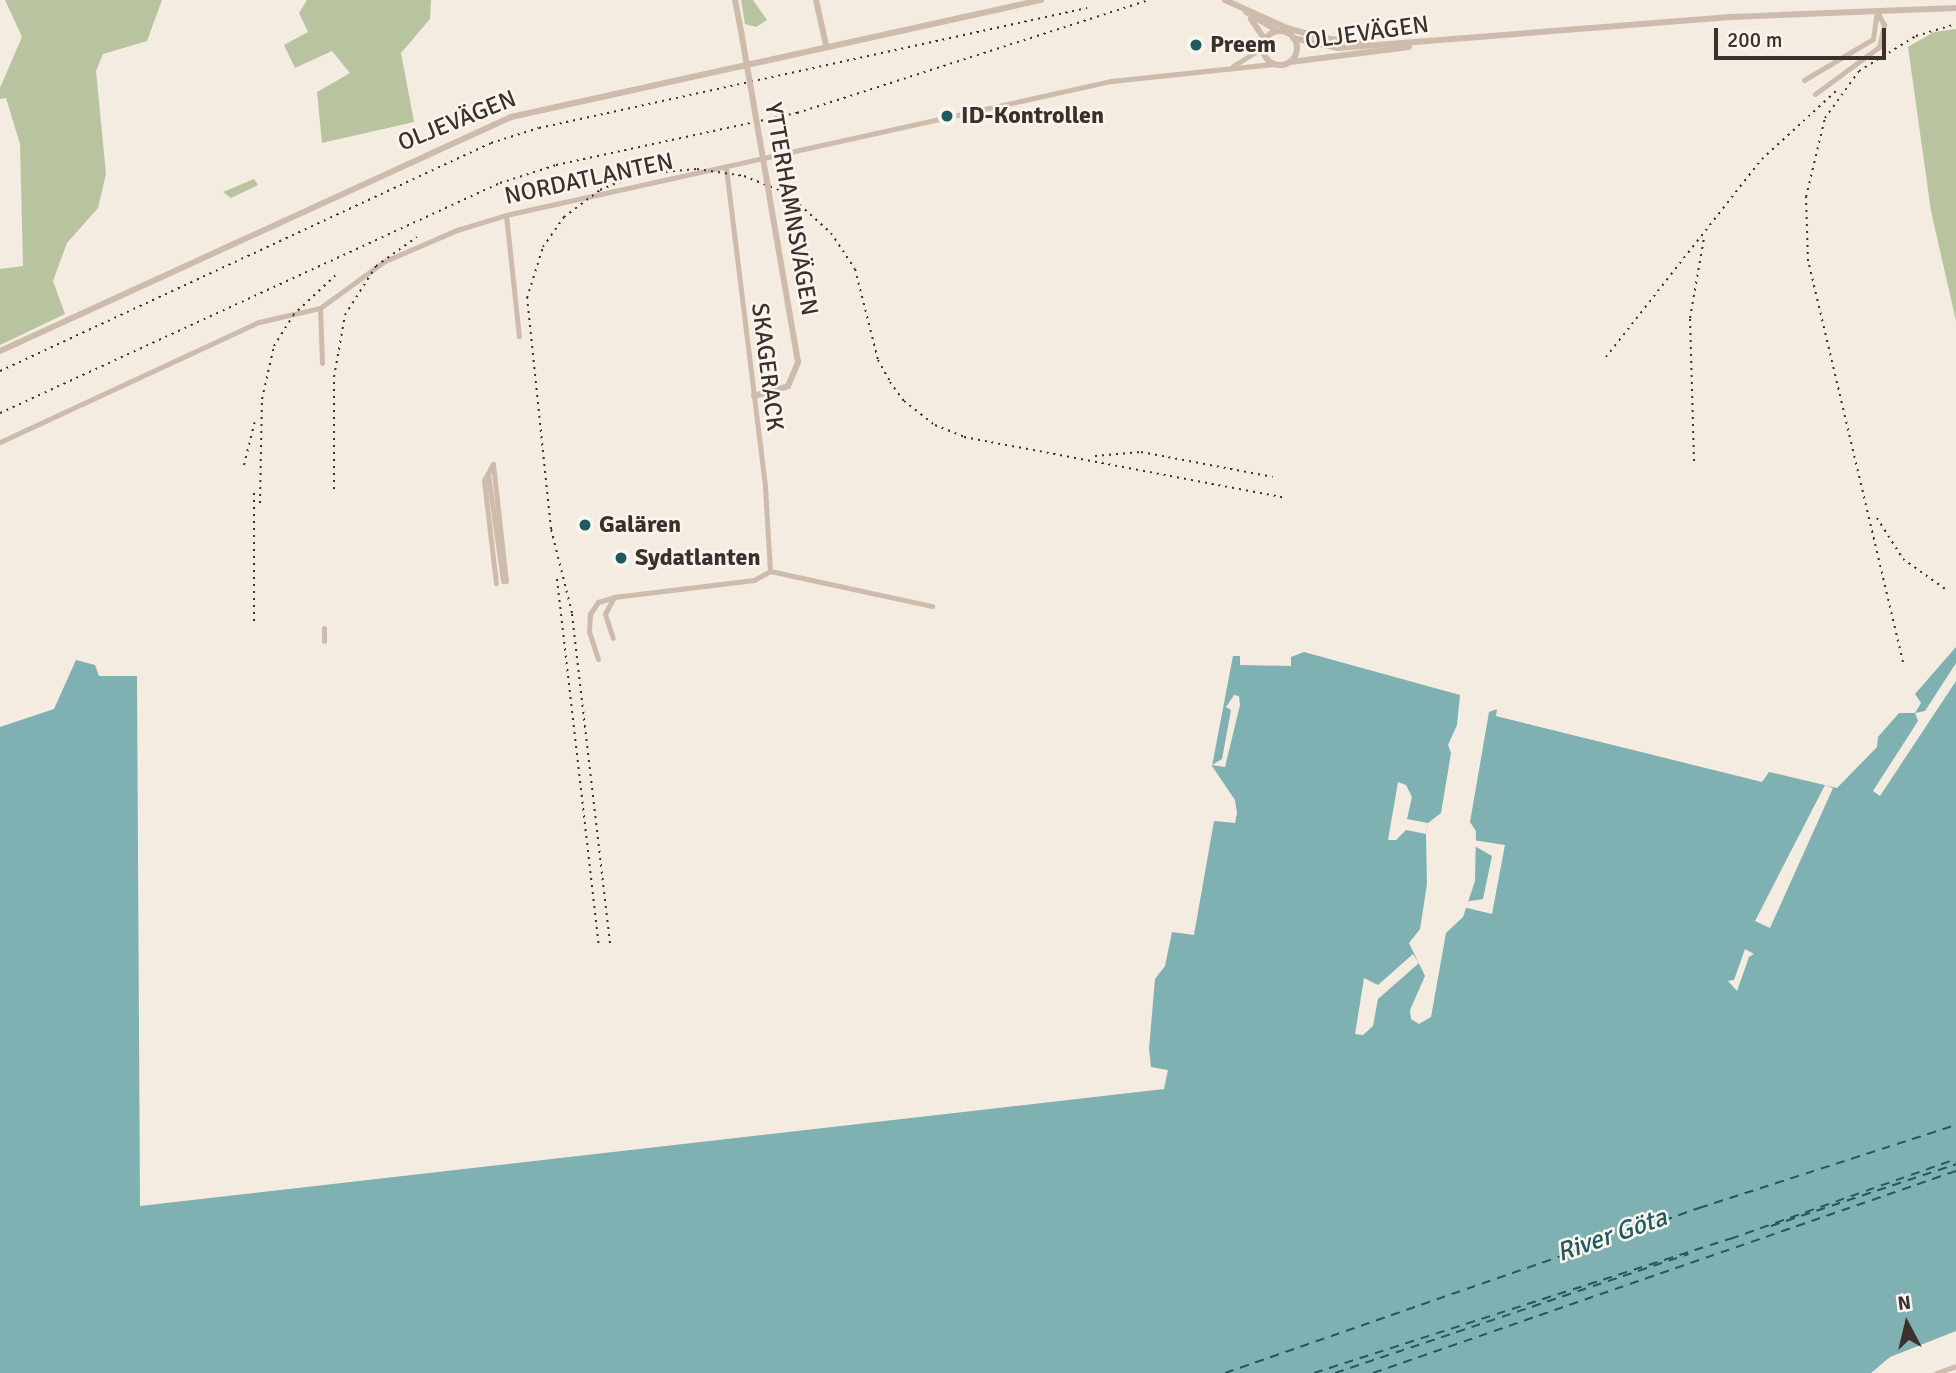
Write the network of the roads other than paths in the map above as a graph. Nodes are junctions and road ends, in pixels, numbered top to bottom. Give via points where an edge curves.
1 (735, 0) edge
2 (816, 0) edge
3 (1041, 0) edge
4 (1227, 1) edge
5 (1956, 9) edge
6 (1245, 12) junction
7 (1877, 12) junction
8 (1279, 32) junction
9 (1293, 38) junction
10 (1450, 41) junction
11 (1264, 44) junction
12 (1382, 44) junction
13 (826, 45) junction
14 (1290, 62) junction
15 (1273, 64) junction
16 (1226, 68) junction
17 (1804, 80) dead end
18 (1815, 94) dead end
19 (726, 168) junction
20 (506, 215) junction
21 (320, 308) junction
22 (519, 336) dead end
23 (0, 351) edge
24 (322, 363) dead end
25 (754, 396) junction
26 (0, 442) edge
27 (488, 471) dead end
28 (770, 571) junction
29 (502, 582) dead end
30 (614, 597) junction
31 (932, 606) dead end
32 (324, 628) dead end
33 (613, 638) dead end
34 (324, 641) dead end
35 (598, 659) dead end
36 (1956, 1366) edge
37 (1937, 1373) edge

1 - 25 street, YTTERHAMNSVÄGEN, bridge via 798,362 788,386
2 - 13 street
3 - 13 street, OLJEVÄGEN
4 - 6 street, OLJEVÄGEN
4 - 12 street, OLJEVÄGEN via 1323,38
5 - 7 street, OLJEVÄGEN
6 - 8 street, OLJEVÄGEN
6 - 11 street, OLJEVÄGEN
7 - 10 street, OLJEVÄGEN via 1731,17
7 - 17 street via 1873,39
7 - 18 street via 1884,25 1879,47
8 - 9 street, OLJEVÄGEN
8 - 11 street, OLJEVÄGEN
9 - 12 street, OLJEVÄGEN via 1338,48
9 - 14 street, OLJEVÄGEN via 1297,50
10 - 12 street, OLJEVÄGEN
10 - 14 street, OLJEVÄGEN
11 - 15 street, OLJEVÄGEN
11 - 16 street, NORDATLANTEN
13 - 23 street, OLJEVÄGEN via 490,124 263,234
14 - 15 street, OLJEVÄGEN
15 - 16 street, NORDATLANTEN
16 - 19 street, NORDATLANTEN via 1111,81
19 - 20 street, NORDATLANTEN
19 - 25 street, SKAGERACK
20 - 21 street, NORDATLANTEN via 457,230 366,271
20 - 22 street
21 - 24 street
21 - 26 street, NORDATLANTEN via 259,322
25 - 28 street, SKAGERACK
27 - 29 street
28 - 30 street via 754,580
28 - 31 street
30 - 33 street via 605,611
30 - 35 street via 598,602 590,614 589,632
32 - 34 street
36 - 37 street

